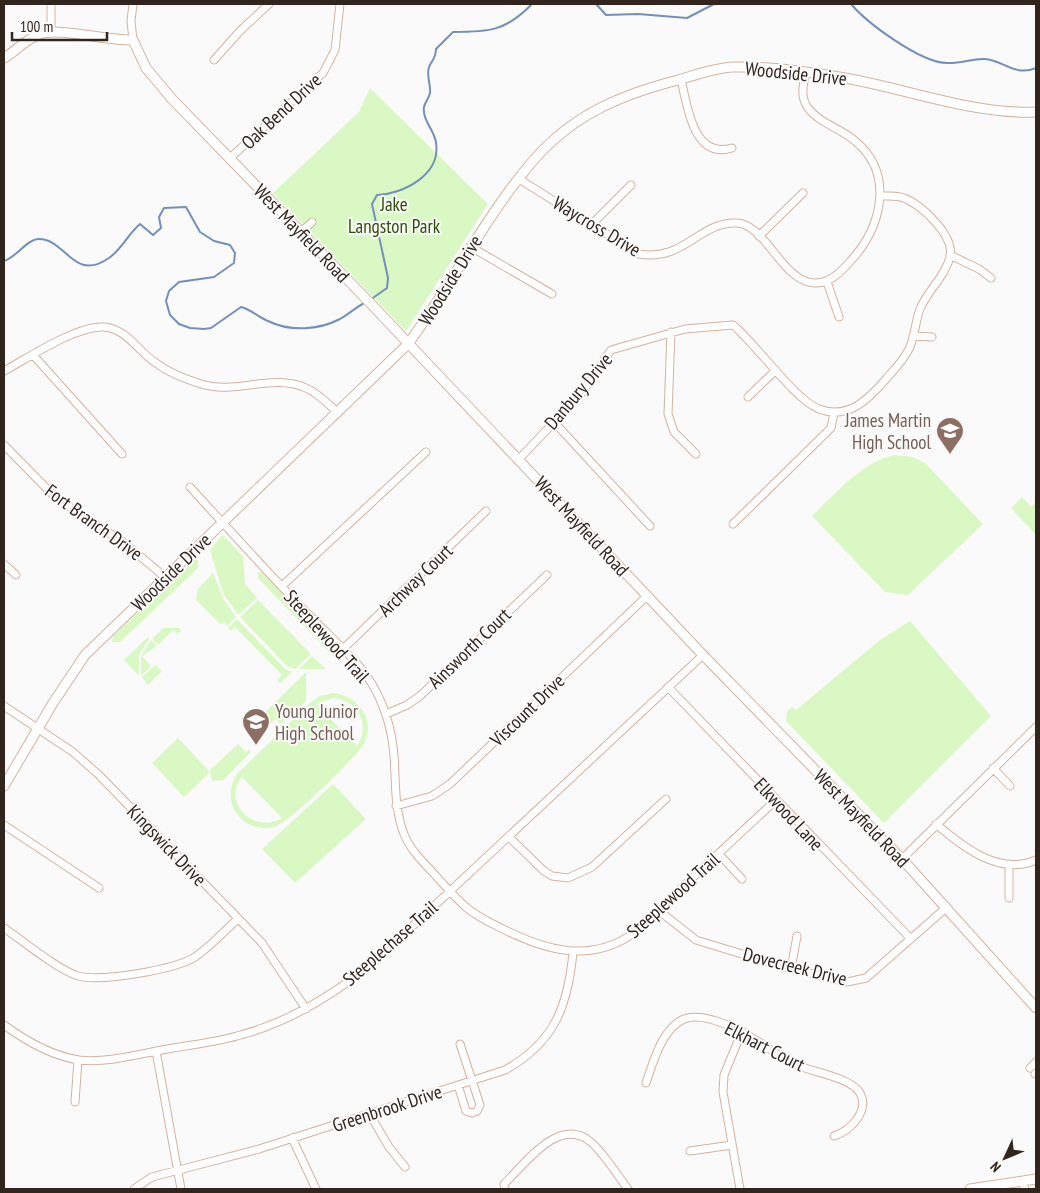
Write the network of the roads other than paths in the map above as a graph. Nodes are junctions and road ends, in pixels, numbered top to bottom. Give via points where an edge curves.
1 (51, 4) edge
2 (133, 4) edge
3 (269, 4) edge
4 (340, 4) edge
5 (50, 31) junction
6 (133, 40) junction
7 (4, 58) edge
8 (214, 60) dead end
9 (806, 72) junction
10 (681, 79) junction
11 (1036, 112) edge
12 (732, 148) dead end
13 (230, 158) junction
14 (519, 179) junction
15 (631, 184) dead end
16 (803, 193) dead end
17 (882, 196) junction
18 (312, 222) dead end
19 (591, 225) junction
20 (301, 232) junction
21 (759, 236) junction
22 (471, 247) junction
23 (950, 256) junction
24 (991, 278) dead end
25 (827, 282) junction
26 (552, 294) dead end
27 (839, 316) dead end
28 (672, 332) junction
29 (913, 336) junction
30 (932, 337) dead end
31 (408, 344) junction
32 (33, 355) junction
33 (776, 370) junction
34 (4, 371) edge
35 (748, 397) dead end
36 (336, 411) junction
37 (834, 413) junction
38 (554, 422) junction
39 (4, 445) edge
40 (426, 452) dead end
41 (122, 454) dead end
42 (696, 454) dead end
43 (519, 459) junction
44 (190, 487) dead end
45 (486, 511) dead end
46 (222, 522) junction
47 (733, 524) dead end
48 (650, 526) dead end
49 (4, 564) edge
50 (547, 574) dead end
51 (16, 576) dead end
52 (165, 577) junction
53 (282, 586) junction
54 (647, 596) junction
55 (343, 649) junction
56 (703, 655) junction
57 (668, 687) junction
58 (4, 706) edge
59 (386, 714) junction
60 (1036, 727) edge
61 (38, 729) junction
62 (993, 768) junction
63 (4, 786) edge
64 (1010, 786) dead end
65 (666, 798) dead end
66 (776, 800) junction
67 (396, 806) junction
68 (936, 824) junction
69 (4, 825) edge
70 (509, 837) junction
71 (719, 854) junction
72 (902, 859) junction
73 (1036, 860) edge
74 (1009, 864) junction
75 (742, 879) dead end
76 (99, 888) dead end
77 (450, 891) junction
78 (1009, 898) dead end
79 (947, 907) junction
80 (658, 910) junction
81 (238, 919) junction
82 (4, 928) edge
83 (797, 936) dead end
84 (911, 939) junction
85 (573, 952) junction
86 (791, 969) junction
87 (1036, 1008) edge
88 (306, 1009) junction
89 (4, 1025) edge
90 (742, 1031) junction
91 (460, 1044) dead end
92 (156, 1051) junction
93 (78, 1060) junction
94 (1036, 1062) edge
95 (1034, 1071) edge
96 (472, 1080) junction
97 (646, 1083) dead end
98 (458, 1085) junction
99 (75, 1102) dead end
100 (369, 1113) junction
101 (834, 1136) dead end
102 (292, 1138) junction
103 (732, 1145) junction
104 (690, 1151) dead end
105 (405, 1166) dead end
106 (177, 1171) junction
107 (1036, 1179) edge
108 (1023, 1186) edge
109 (134, 1189) edge
110 (181, 1189) edge
111 (316, 1189) edge
112 (505, 1189) edge
113 (628, 1189) edge
114 (740, 1189) edge
115 (970, 1189) edge

1 - 5 street
2 - 6 street
3 - 8 street
4 - 13 street, Oak Bend Drive via 335,50 323,73
5 - 6 street
5 - 7 street via 37,34
6 - 13 street, West Mayfield Road via 146,68
9 - 10 street, Woodside Drive via 731,67
9 - 11 street, Woodside Drive via 990,109
9 - 17 street via 803,88 809,108 862,147 877,173
10 - 12 street via 692,124 700,138 713,149
10 - 14 street, Woodside Drive via 635,91 583,118 541,152
13 - 20 street, West Mayfield Road
14 - 19 street, Waycross Drive
14 - 22 street, Woodside Drive
15 - 19 street
16 - 21 street
17 - 23 street via 901,196 920,208 943,230 950,246
17 - 25 street via 875,225 866,242
18 - 20 street
19 - 21 street, Waycross Drive via 639,254 652,256 678,250 722,223 740,223
20 - 31 street, West Mayfield Road
21 - 25 street, Waycross Drive via 801,280 817,284
22 - 26 street
22 - 31 street, Woodside Drive
23 - 24 street
23 - 29 street via 921,308
25 - 27 street
28 - 33 street, Danbury Drive via 733,325
28 - 38 street, Danbury Drive via 610,350 581,394
28 - 42 street via 668,414 674,432
29 - 30 street
29 - 37 street via 908,352 898,366 869,397 853,408
31 - 36 street, Woodside Drive
31 - 43 street, West Mayfield Road
32 - 34 street
32 - 36 street via 81,330 104,327 124,334 156,364 186,379 230,388 272,382 291,383 319,396
32 - 41 street
33 - 35 street
33 - 37 street, Danbury Drive via 808,404
36 - 46 street, Woodside Drive
37 - 47 street via 832,428
38 - 43 street, Danbury Drive
38 - 48 street
39 - 52 street, Fort Branch Drive via 56,498 123,542
40 - 53 street
43 - 54 street, West Mayfield Road
44 - 46 street, Steeplewood Trail
45 - 55 street, Archway Court
46 - 52 street, Woodside Drive
46 - 53 street, Steeplewood Trail
49 - 51 street
50 - 59 street, Ainsworth Court via 420,696
52 - 61 street, Woodside Drive via 85,655
53 - 55 street, Steeplewood Trail
54 - 56 street, West Mayfield Road
54 - 67 street, Viscount Drive via 450,784 432,796
55 - 59 street, Steeplewood Trail via 372,684
56 - 57 street, Steeplechase Trail
56 - 72 street, West Mayfield Road
57 - 66 street, Elkwood Lane
57 - 70 street, Steeplechase Trail
58 - 61 street, Kingswick Drive
59 - 67 street, Steeplewood Trail via 394,755
60 - 62 street
61 - 63 street, Woodside Drive
61 - 81 street, Kingswick Drive via 73,752 99,775
62 - 64 street
62 - 68 street
65 - 70 street via 592,867 568,878 552,876 544,871
66 - 71 street, Steeplewood Trail
66 - 84 street, Elkwood Lane
67 - 77 street, Steeplewood Trail via 412,849
68 - 72 street
68 - 74 street via 975,854
69 - 76 street
70 - 77 street, Steeplechase Trail
71 - 75 street
71 - 80 street, Steeplewood Trail
72 - 79 street, West Mayfield Road
73 - 74 street
74 - 78 street
77 - 85 street, Steeplewood Trail via 476,914 511,933 542,946
77 - 88 street, Steeplechase Trail via 373,963
79 - 84 street, Dovecreek Drive
79 - 87 street, West Mayfield Road
80 - 85 street, Steeplewood Trail via 621,942 601,949
80 - 86 street, Dovecreek Drive via 696,940
81 - 82 street via 203,951 182,963 90,978 69,972
81 - 88 street, Kingswick Drive via 274,959
83 - 86 street
84 - 86 street, Dovecreek Drive via 876,970 857,981 839,981
85 - 96 street, Greenbrook Drive via 566,1001 554,1025 513,1065
88 - 92 street, Steeplechase Trail via 273,1026 235,1037
89 - 93 street, Steeplechase Trail via 24,1040
90 - 97 street, Elkhart Court via 695,1017 684,1019 664,1039
90 - 101 street, Elkhart Court via 794,1064 857,1089 863,1102 861,1112 854,1124
90 - 103 street via 724,1075 723,1092
91 - 96 street
92 - 93 street, Steeplechase Trail
92 - 106 street
93 - 99 street
94 - 95 street
96 - 98 street, Greenbrook Drive
96 - 98 street via 480,1105 472,1113 466,1111
98 - 100 street, Greenbrook Drive
100 - 102 street, Greenbrook Drive
100 - 105 street
102 - 106 street, Greenbrook Drive
102 - 111 street
103 - 104 street
103 - 114 street
106 - 109 street, Greenbrook Drive via 152,1177
106 - 110 street
107 - 108 street
108 - 115 street
112 - 113 street via 504,1184 546,1142 557,1136 576,1134 592,1143

